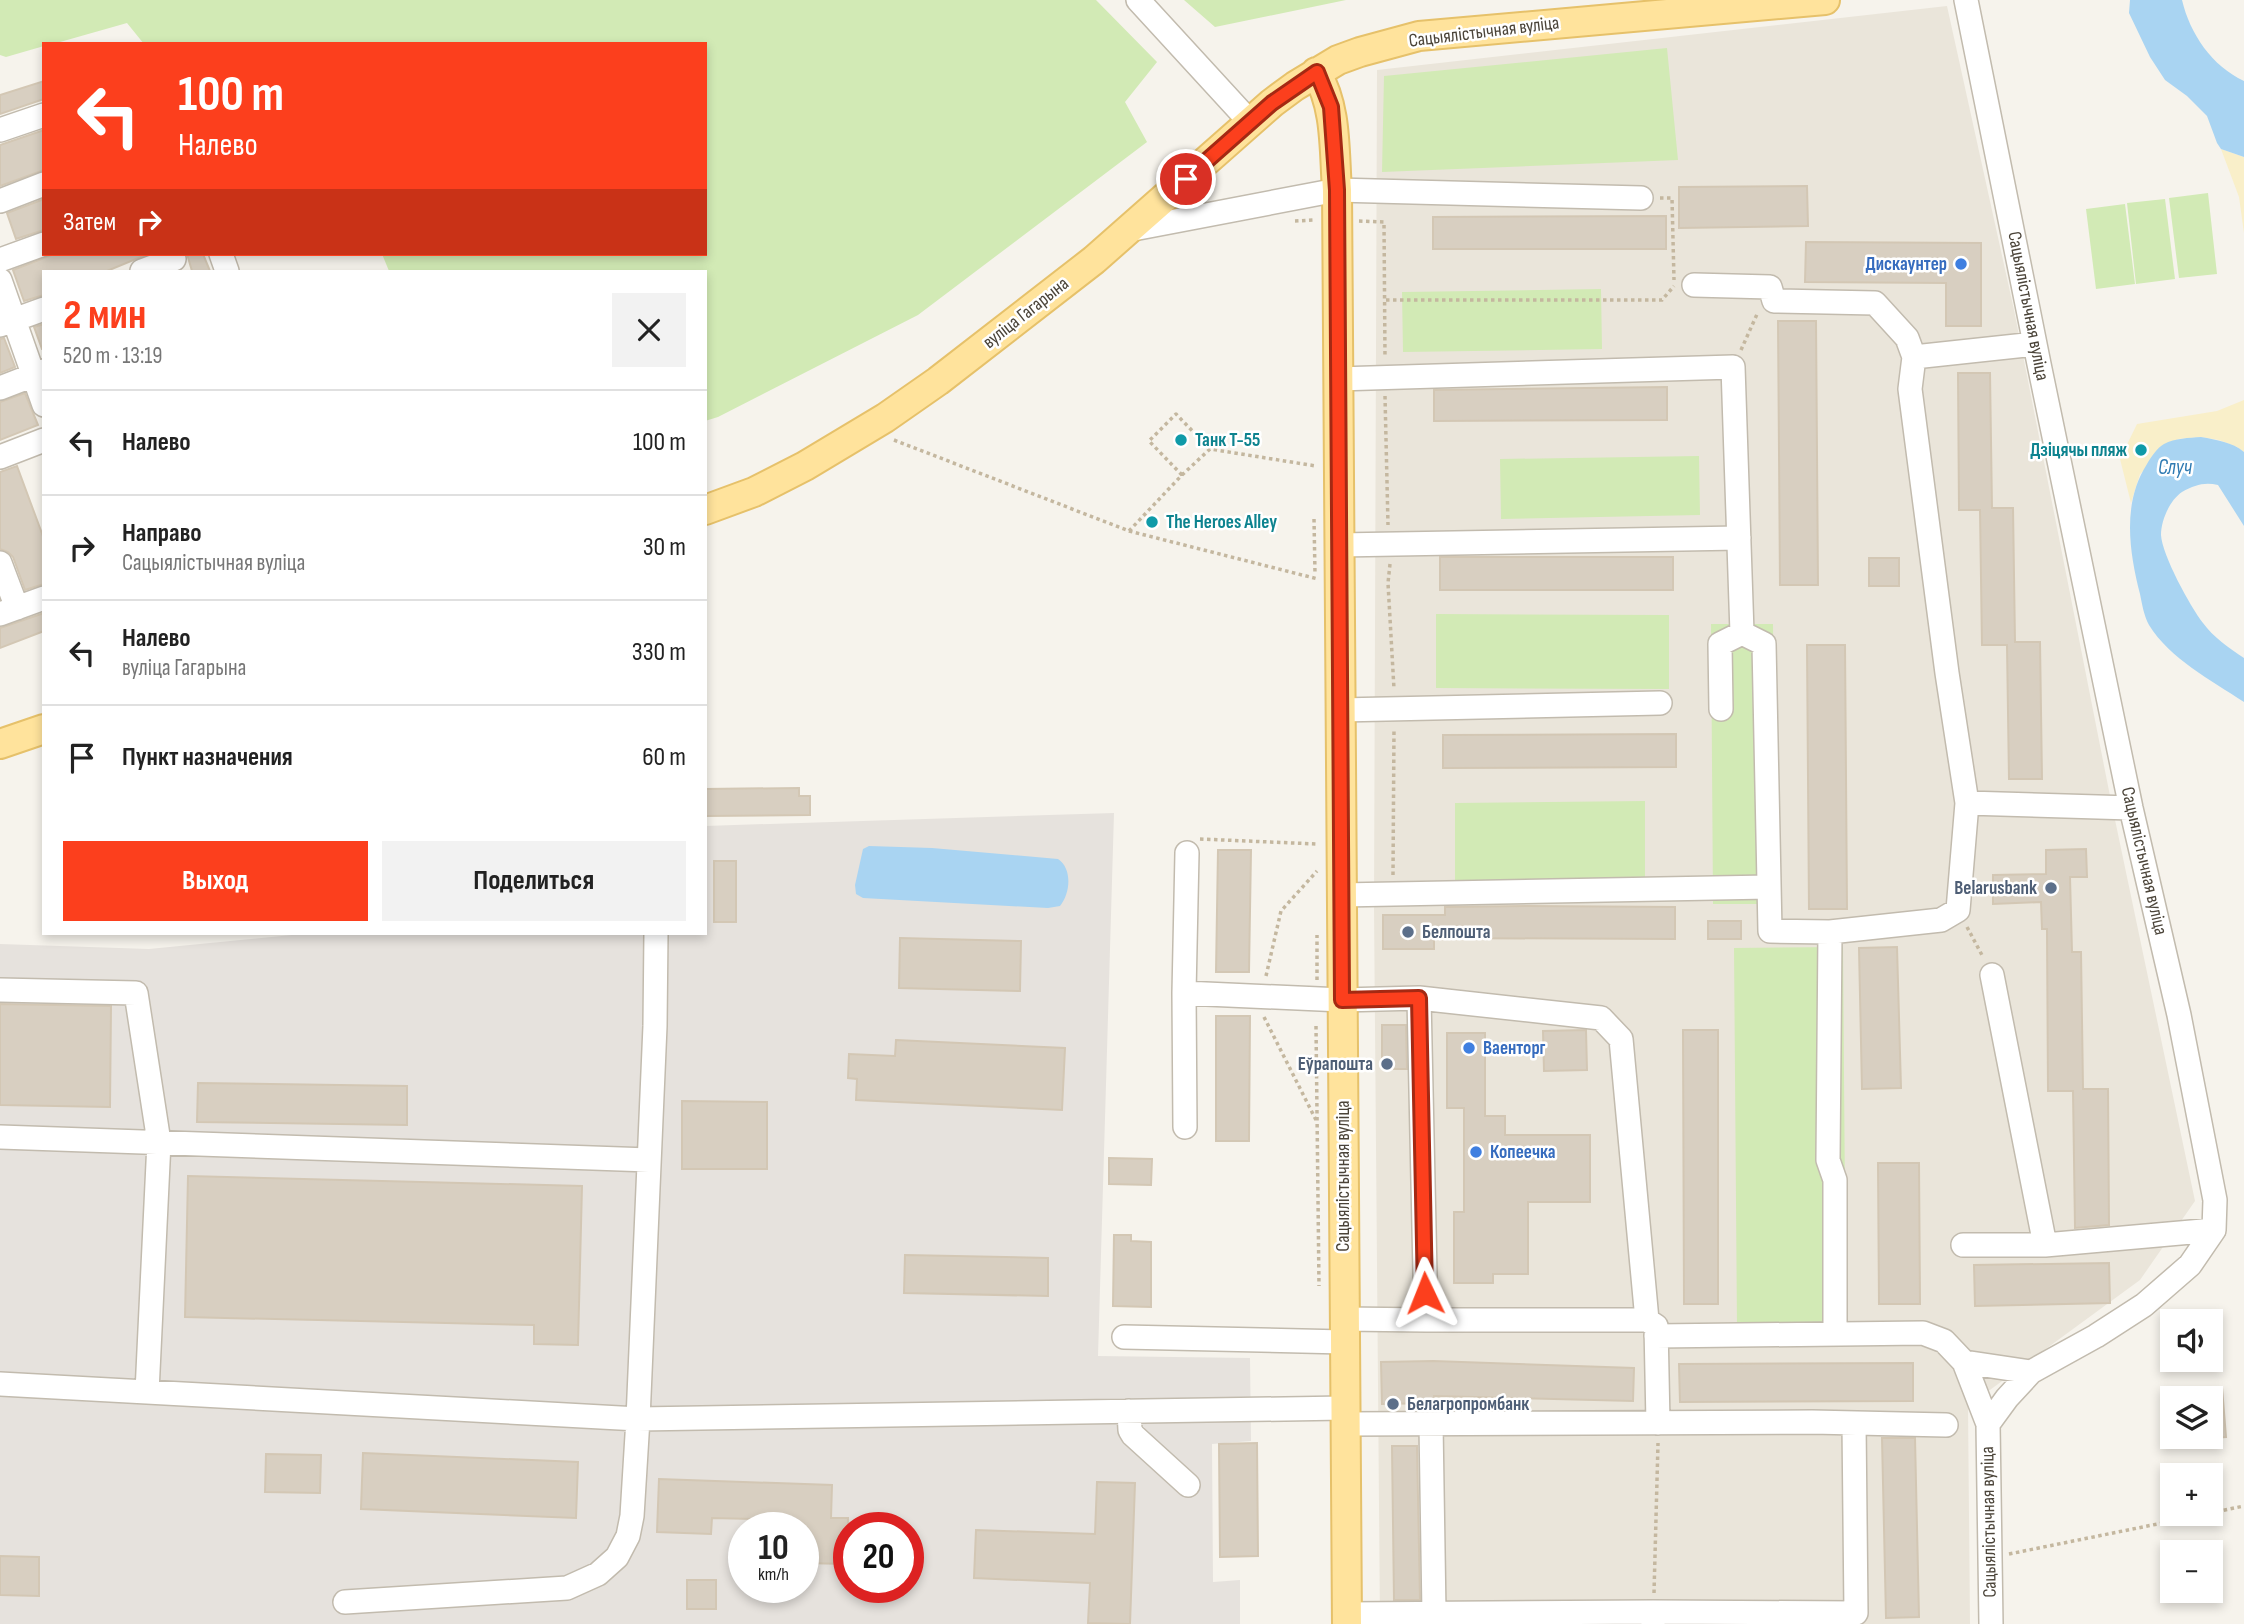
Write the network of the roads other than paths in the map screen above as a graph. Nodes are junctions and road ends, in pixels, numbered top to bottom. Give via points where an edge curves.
1 (1138, 0) edge
2 (1825, 0) edge
3 (1966, 0) edge
4 (1317, 72) junction
5 (42, 117) edge
6 (1250, 122) junction
7 (0, 130) edge
8 (42, 185) edge
9 (1337, 190) junction
10 (1641, 198) road end
11 (0, 201) edge
12 (1128, 230) junction
13 (42, 245) edge
14 (0, 260) edge
15 (175, 261) edge
16 (145, 270) edge
17 (0, 280) edge
18 (1684, 286) road end
19 (42, 310) edge
20 (7, 323) edge
21 (2035, 344) junction
22 (1914, 358) junction
23 (39, 373) edge
24 (1338, 379) junction
25 (0, 388) edge
26 (42, 392) edge
27 (42, 441) edge
28 (0, 457) edge
29 (707, 509) edge
30 (1739, 538) junction
31 (1339, 545) junction
32 (0, 563) edge
33 (42, 599) edge
34 (8, 611) edge
35 (1742, 633) junction
36 (1660, 703) dead end
37 (1721, 709) dead end
38 (1340, 710) junction
39 (42, 730) edge
40 (0, 744) edge
41 (1967, 803) junction
42 (2131, 808) junction
43 (1187, 853) road end
44 (1769, 887) junction
45 (1329, 889) junction
46 (1829, 932) junction
47 (656, 935) edge
48 (1992, 975) road end
49 (0, 990) edge
50 (1184, 993) junction
51 (1419, 998) junction
52 (1329, 1000) junction
53 (1185, 1127) dead end
54 (0, 1137) edge
55 (159, 1142) junction
56 (649, 1160) junction
57 (2214, 1230) junction
58 (1963, 1245) dead end
59 (2045, 1245) junction
60 (1426, 1320) junction
61 (1652, 1328) junction
62 (1343, 1331) junction
63 (1835, 1334) junction
64 (1124, 1337) dead end
65 (1964, 1362) junction
66 (2031, 1372) junction
67 (0, 1384) edge
68 (147, 1392) junction
69 (1129, 1411) junction
70 (1344, 1416) junction
71 (638, 1419) junction
72 (1658, 1423) junction
73 (1854, 1423) junction
74 (1431, 1424) junction
75 (1988, 1424) junction
76 (1946, 1425) dead end
77 (1188, 1485) dead end
78 (345, 1602) dead end
79 (1434, 1613) junction
80 (1653, 1618) edge
81 (1347, 1619) edge
82 (1991, 1624) edge

1 - 6 street
2 - 4 main road, Сацыялістычная вуліца via 1419,36 1360,52
3 - 21 street, Сацыялістычная вуліца
4 - 6 main road, вуліца Гагарына
4 - 9 main road, Сацыялістычная вуліца via 1331,107
5 - 7 street
6 - 12 main road, вуліца Гагарына
8 - 11 street
9 - 10 street
9 - 12 street
9 - 24 main road, Сацыялістычная вуліца
12 - 29 main road, вуліца Гагарына via 1013,324 885,418 805,466
13 - 14 street
15 - 16 street
17 - 20 street
18 - 22 street via 1770,287 1773,301 1875,303 1907,338
19 - 20 street
20 - 23 street
21 - 22 street
21 - 42 street, Сацыялістычная вуліца
22 - 41 street via 1910,389
23 - 25 street
23 - 26 street
24 - 30 street via 1733,367
24 - 31 main road, Сацыялістычная вуліца
27 - 28 street
30 - 31 street
30 - 35 street
31 - 38 main road, Сацыялістычная вуліца
32 - 34 street
33 - 34 street
35 - 37 street via 1720,644
35 - 44 street via 1764,644
36 - 38 street
38 - 45 main road, Сацыялістычная вуліца
39 - 40 main road
41 - 42 street
41 - 46 street via 1958,910 1941,920
42 - 57 street, Сацыялістычная вуліца via 2187,1055 2215,1200
43 - 50 street
44 - 45 street
44 - 46 street via 1770,931
45 - 52 main road, Сацыялістычная вуліца
46 - 63 street via 1828,1160 1835,1180
47 - 56 street
48 - 59 street
49 - 55 street via 136,993
50 - 52 street
50 - 53 street
51 - 52 street
51 - 60 street
51 - 61 street via 1601,1018 1621,1039
52 - 62 main road, Сацыялістычная вуліца
54 - 55 street
55 - 56 street
55 - 68 street
56 - 71 street
57 - 59 street
57 - 66 street, Сацыялістычная вуліца via 2190,1265 2144,1305
58 - 59 street
60 - 61 street
60 - 62 street
61 - 63 street
61 - 72 street
62 - 64 street
62 - 70 main road, Сацыялістычная вуліца
63 - 65 street via 1923,1333 1944,1341
65 - 66 street
65 - 75 street
66 - 75 street, Сацыялістычная вуліца
67 - 68 street
68 - 71 street
69 - 70 street
69 - 71 street
69 - 77 street via 1133,1436
70 - 74 street
70 - 81 main road, Сацыялістычная вуліца
71 - 78 street via 628,1536 617,1557 598,1574 566,1588
72 - 73 street
72 - 74 street
73 - 76 street
73 - 80 street via 1856,1613
74 - 79 street
75 - 82 street, Сацыялістычная вуліца
79 - 80 street
79 - 81 street

